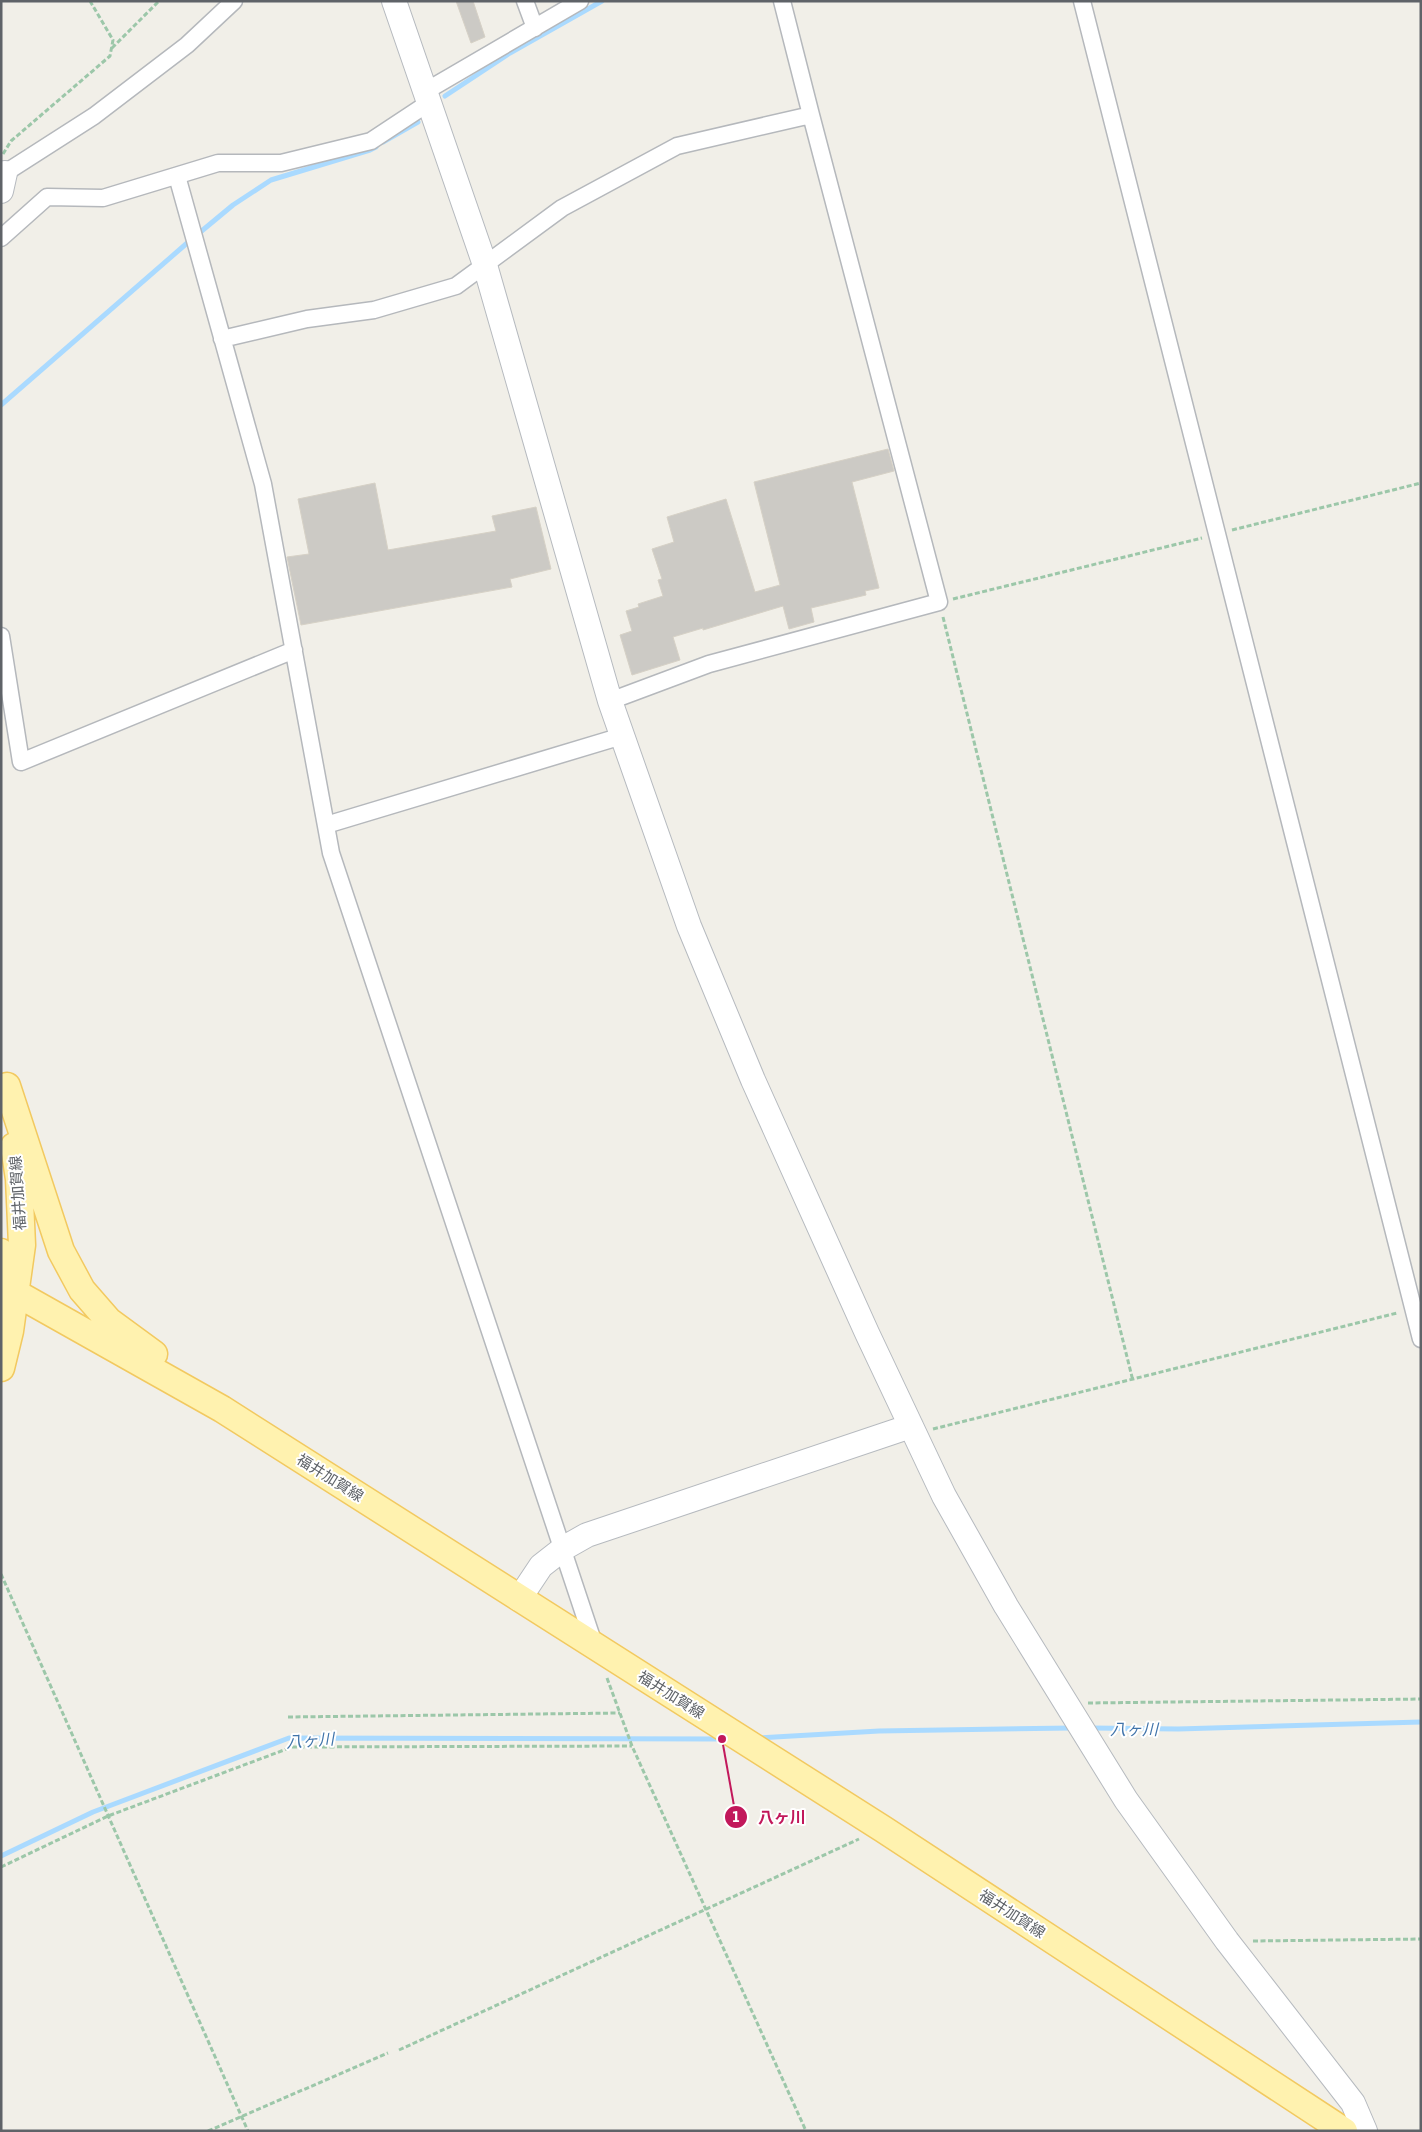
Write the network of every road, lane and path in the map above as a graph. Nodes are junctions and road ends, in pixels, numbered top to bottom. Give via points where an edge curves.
1 (90, 1) edge
2 (159, 1) edge
3 (234, 1) edge
4 (394, 1) edge
5 (525, 1) edge
6 (580, 1) edge
7 (782, 1) edge
8 (1082, 1) edge
9 (535, 28) junction
10 (111, 49) junction
11 (428, 97) junction
12 (810, 115) junction
13 (2, 174) edge
14 (177, 176) junction
15 (1, 238) edge
16 (485, 265) junction
17 (222, 339) junction
18 (1421, 483) edge
19 (1216, 534) junction
20 (939, 602) junction
21 (1, 636) edge
22 (294, 650) junction
23 (610, 701) junction
24 (622, 736) junction
25 (326, 825) junction
26 (4, 1076) edge
27 (1, 1252) edge
28 (7, 1291) edge
29 (1413, 1309) junction
30 (1421, 1339) edge
31 (1, 1368) edge
32 (1133, 1380) junction
33 (222, 1409) junction
34 (913, 1430) junction
35 (564, 1548) junction
36 (1, 1574) edge
37 (519, 1599) junction
38 (595, 1647) junction
39 (1421, 1698) edge
40 (1069, 1710) junction
41 (620, 1713) junction
42 (288, 1717) dead end
43 (632, 1746) junction
44 (108, 1816) junction
45 (883, 1829) junction
46 (1, 1867) edge
47 (705, 1910) junction
48 (1421, 1939) edge
49 (1227, 1941) junction
50 (399, 2050) dead end
51 (388, 2053) dead end
52 (241, 2116) junction
53 (208, 2131) edge
54 (248, 2131) edge
55 (806, 2131) edge
56 (1344, 2131) edge
57 (1365, 2131) edge

1 - 10 path via 113,40
2 - 10 path
3 - 13 street via 187,45 94,116
4 - 11 street
5 - 9 street
6 - 9 street
7 - 12 street
8 - 19 street
9 - 11 street
10 - 13 path via 110,56 11,141
11 - 14 street via 372,141 280,163 218,164
11 - 16 street
12 - 16 street via 677,146 562,208
12 - 20 street
14 - 15 street via 103,198 47,197
14 - 17 street
16 - 17 street via 456,286 374,310 307,320
16 - 23 street
17 - 22 street via 263,484
18 - 19 path
19 - 20 path
19 - 29 street
20 - 23 street via 709,664
20 - 32 path
21 - 22 street via 21,762
22 - 25 street
23 - 24 street
24 - 25 street
24 - 34 street via 688,926 723,1010
25 - 35 street via 334,863
26 - 28 main road, 福井加賀線 via 19,1179 22,1244
26 - 33 main road via 62,1251 82,1290 110,1321
27 - 28 main road
28 - 31 main road via 10,1331
28 - 33 main road, 福井加賀線
29 - 30 street
29 - 32 path
32 - 34 path
33 - 37 main road, 福井加賀線
34 - 35 street via 587,1535
34 - 40 street via 944,1496
35 - 37 street via 541,1566
35 - 38 street
36 - 44 path
37 - 38 main road, 福井加賀線
38 - 41 path
38 - 45 main road, 福井加賀線
39 - 40 path via 1085,1703
40 - 49 street via 1126,1800
41 - 42 path
41 - 43 path
43 - 44 path via 292,1747
43 - 47 path
44 - 46 path
44 - 52 path
45 - 47 path
45 - 56 main road, 福井加賀線
47 - 50 path
47 - 55 path
48 - 49 path
49 - 57 street via 1353,2103
51 - 52 path
52 - 53 path
52 - 54 path

